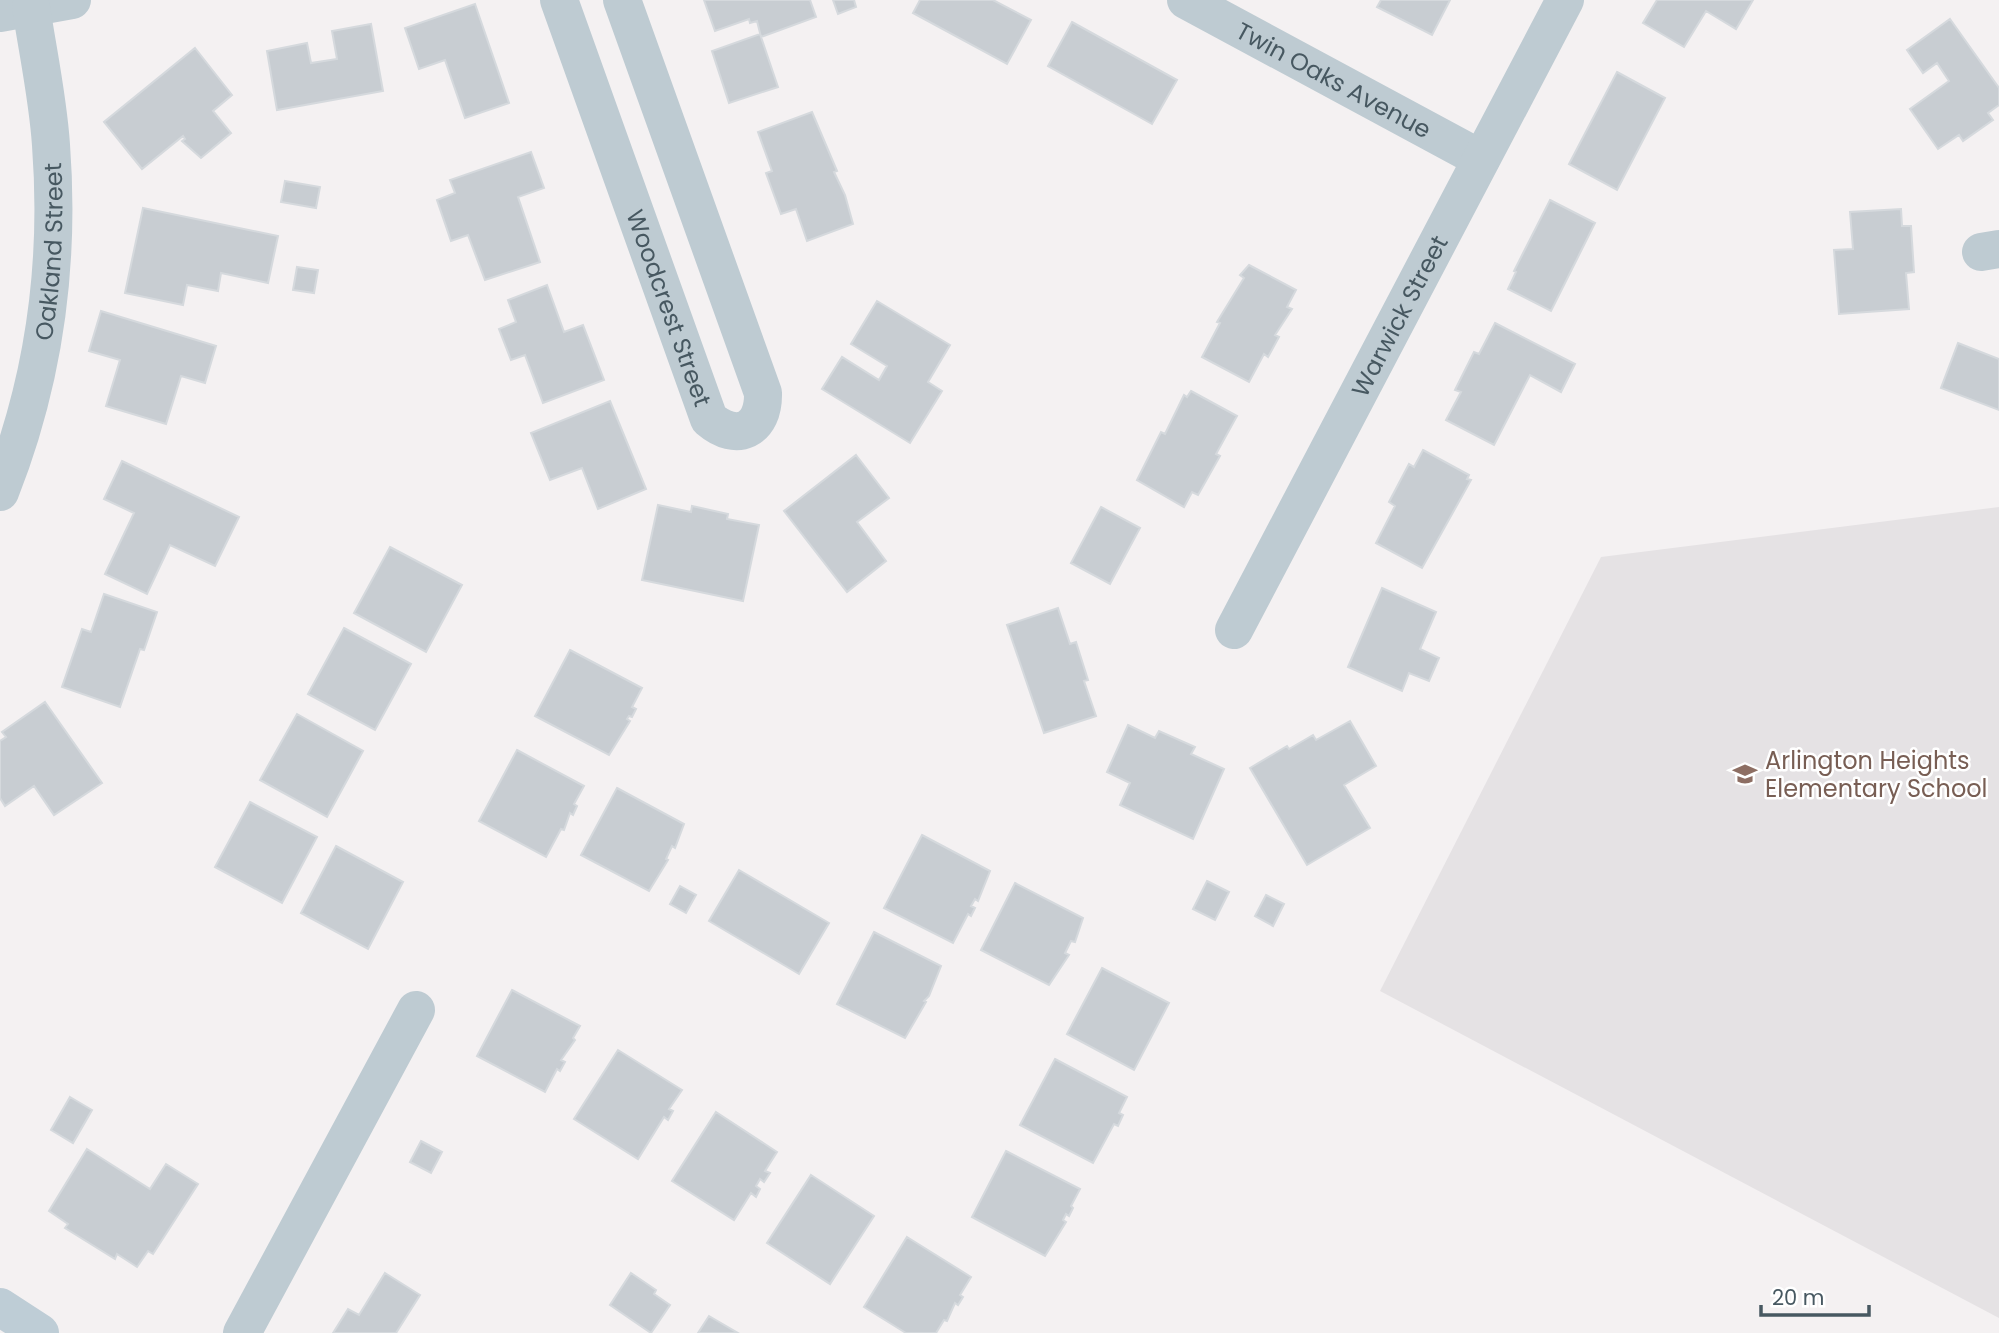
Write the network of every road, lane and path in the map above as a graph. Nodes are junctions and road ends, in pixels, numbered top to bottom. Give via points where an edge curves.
1 (72, 0) edge
2 (559, 0) edge
3 (622, 0) edge
4 (1186, 0) edge
5 (1565, 0) edge
6 (16, 10) edge
7 (1481, 159) junction
8 (0, 492) edge
9 (1234, 630) dead end
10 (416, 1010) dead end
11 (0, 1307) edge
12 (40, 1333) edge
13 (242, 1333) edge

1 - 6 street
2 - 3 street, Woodcrest Street via 709,419 722,430 739,432 754,425 764,410 763,393
4 - 7 street, Twin Oaks Avenue
5 - 7 street, Warwick Street
6 - 8 street, Oakland Street via 51,144 54,225 40,362
7 - 9 street, Warwick Street
10 - 13 street
11 - 12 main road

